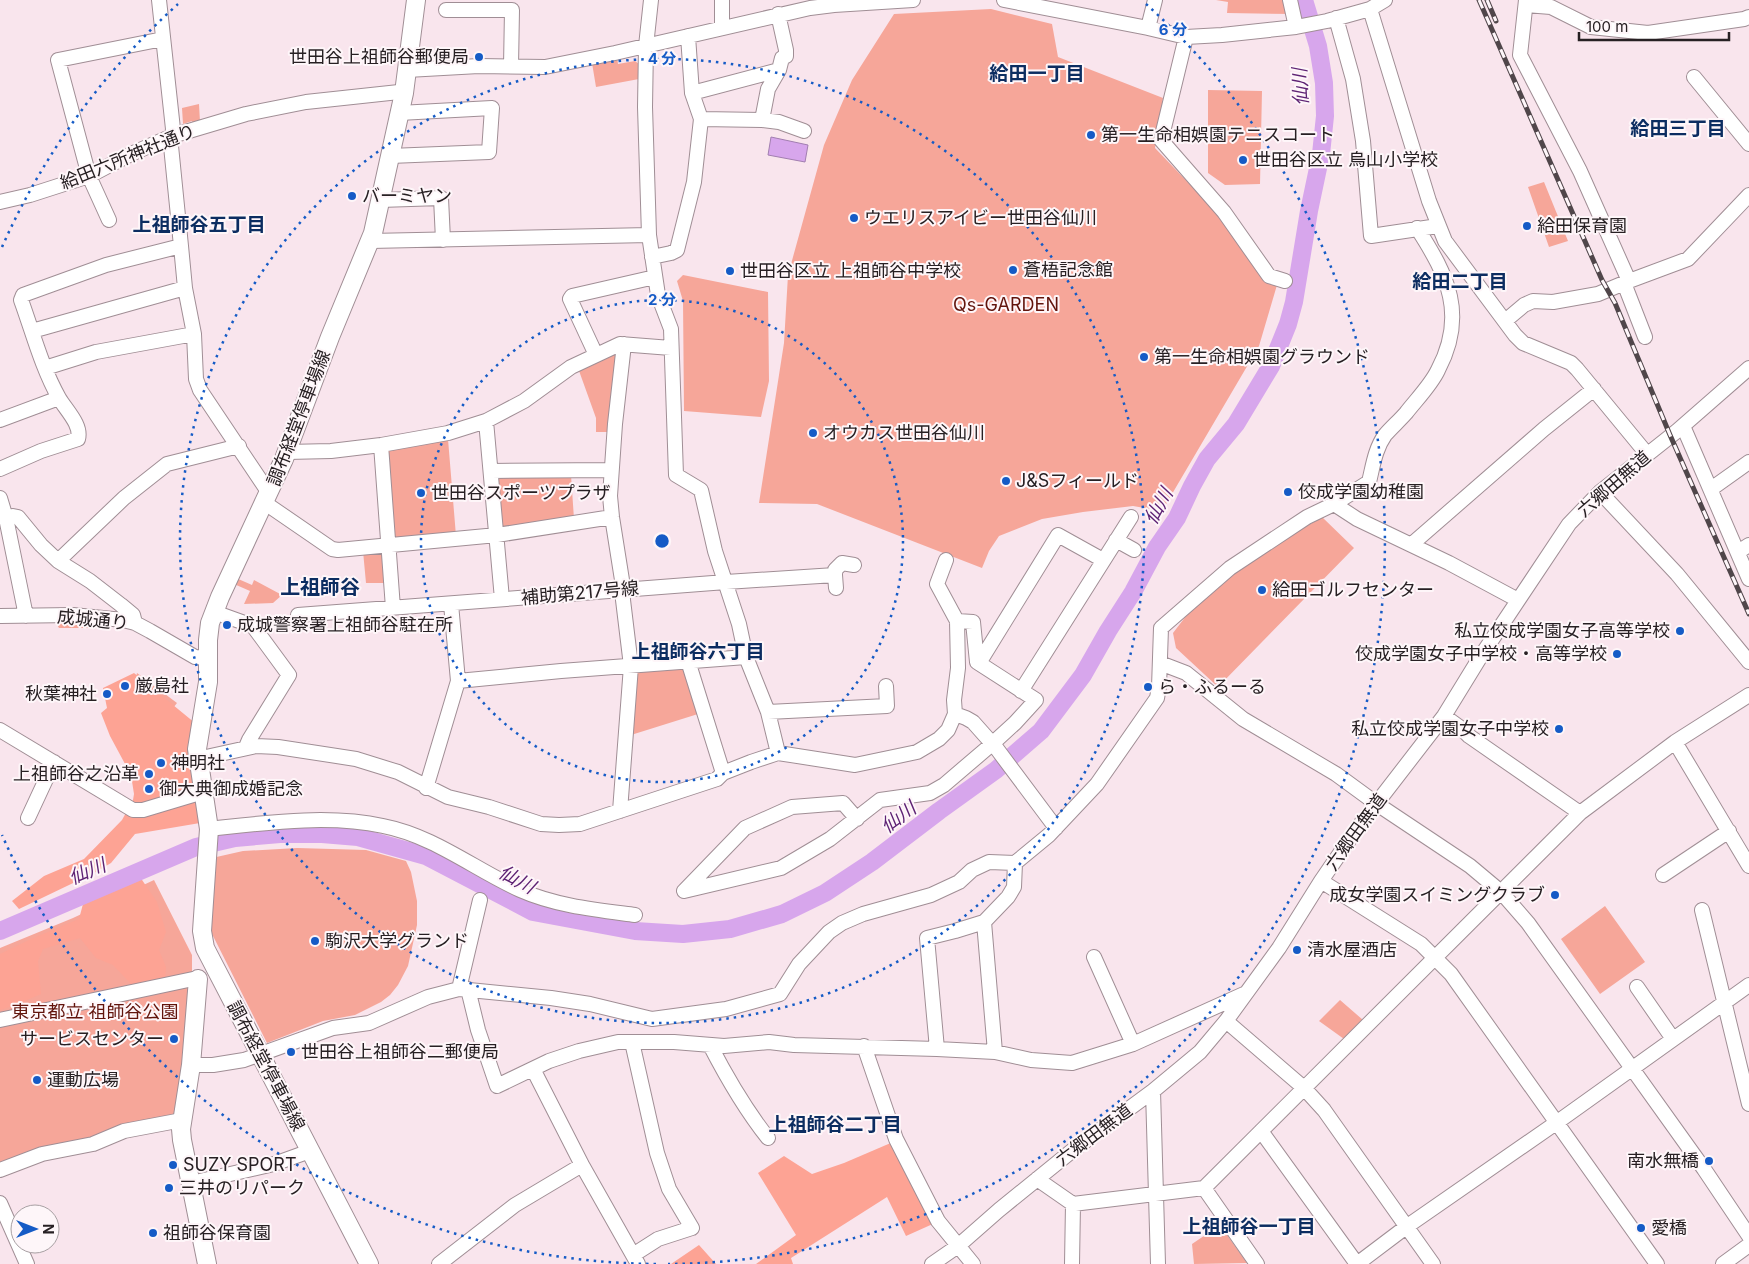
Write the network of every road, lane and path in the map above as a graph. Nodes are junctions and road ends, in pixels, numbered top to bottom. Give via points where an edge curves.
1 (159, 0) edge
2 (416, 0) edge
3 (650, 0) edge
4 (722, 0) edge
5 (913, 0) edge
6 (1004, 0) edge
7 (1155, 0) edge
8 (1290, 0) edge
9 (1385, 0) edge
10 (880, 1) edge
11 (1026, 2) edge
12 (1526, 2) edge
13 (1370, 9) junction
14 (446, 10) dead end
15 (778, 14) junction
16 (1749, 16) edge
17 (1336, 18) junction
18 (1299, 27) junction
19 (722, 28) junction
20 (1148, 28) junction
21 (688, 36) junction
22 (1186, 37) junction
23 (163, 39) junction
24 (646, 46) junction
25 (511, 66) junction
26 (407, 70) junction
27 (779, 70) junction
28 (1694, 77) dead end
29 (404, 93) junction
30 (692, 93) junction
31 (399, 114) junction
32 (702, 119) junction
33 (762, 120) junction
34 (804, 131) dead end
35 (172, 136) junction
36 (1749, 144) edge
37 (390, 156) junction
38 (89, 176) junction
39 (1749, 195) edge
40 (380, 200) junction
41 (0, 202) edge
42 (108, 220) dead end
43 (1438, 226) junction
44 (1417, 228) junction
45 (649, 235) junction
46 (443, 240) junction
47 (370, 241) junction
48 (181, 246) junction
49 (652, 257) junction
50 (655, 277) junction
51 (1285, 282) dead end
52 (1627, 282) junction
53 (185, 288) junction
54 (1505, 321) junction
55 (32, 330) junction
56 (194, 334) junction
57 (1645, 337) dead end
58 (624, 344) junction
59 (671, 348) junction
60 (596, 354) junction
61 (45, 368) junction
62 (1749, 368) edge
63 (1594, 389) junction
64 (59, 398) junction
65 (0, 420) edge
66 (486, 421) junction
67 (1682, 426) junction
68 (380, 445) junction
69 (239, 446) junction
70 (287, 452) junction
71 (1647, 454) junction
72 (1749, 462) edge
73 (0, 469) edge
74 (611, 470) junction
75 (492, 471) junction
76 (1711, 489) junction
77 (1600, 492) junction
78 (0, 498) edge
79 (267, 498) junction
80 (1334, 504) junction
81 (612, 517) junction
82 (1131, 517) dead end
83 (6, 518) junction
84 (497, 535) junction
85 (1116, 540) junction
86 (1412, 544) junction
87 (389, 546) junction
88 (1744, 548) edge
89 (1134, 550) dead end
90 (946, 560) dead end
91 (1103, 560) junction
92 (58, 561) junction
93 (854, 565) dead end
94 (1749, 579) edge
95 (726, 582) junction
96 (622, 590) junction
97 (502, 599) junction
98 (1518, 600) junction
99 (451, 604) junction
100 (393, 608) junction
101 (214, 612) junction
102 (298, 615) dead end
103 (0, 616) edge
104 (26, 616) junction
105 (957, 621) junction
106 (135, 623) junction
107 (746, 657) junction
108 (208, 658) junction
109 (688, 661) junction
110 (1749, 662) edge
111 (1160, 663) junction
112 (979, 664) junction
113 (632, 666) junction
114 (458, 681) junction
115 (886, 686) dead end
116 (1021, 691) junction
117 (1749, 695) edge
118 (768, 712) junction
119 (955, 714) junction
120 (1444, 716) junction
121 (0, 730) edge
122 (1674, 742) junction
123 (246, 748) junction
124 (997, 749) junction
125 (778, 753) junction
126 (197, 759) junction
127 (54, 762) junction
128 (722, 773) junction
129 (426, 788) junction
130 (203, 792) junction
131 (1377, 804) junction
132 (620, 811) junction
133 (1580, 814) junction
134 (28, 818) dead end
135 (856, 819) junction
136 (1056, 828) junction
137 (209, 831) junction
138 (1729, 831) junction
139 (1015, 863) junction
140 (1749, 866) edge
141 (1663, 875) dead end
142 (1321, 880) junction
143 (1501, 892) junction
144 (480, 900) dead end
145 (1702, 910) dead end
146 (635, 915) dead end
147 (984, 922) junction
148 (1435, 957) junction
149 (1094, 958) dead end
150 (198, 979) joint
151 (1749, 985) edge
152 (1637, 987) dead end
153 (464, 989) junction
154 (1246, 993) junction
155 (1724, 1003) junction
156 (0, 1020) edge
157 (1226, 1021) junction
158 (1672, 1039) junction
159 (632, 1042) junction
160 (1132, 1044) junction
161 (710, 1045) junction
162 (864, 1046) junction
163 (937, 1049) junction
164 (995, 1052) junction
165 (260, 1054) junction
166 (191, 1065) junction
167 (1632, 1068) junction
168 (533, 1069) junction
169 (1304, 1088) junction
170 (1153, 1091) junction
171 (1749, 1104) edge
172 (182, 1120) junction
173 (1556, 1123) junction
174 (1261, 1131) junction
175 (768, 1138) dead end
176 (310, 1150) junction
177 (582, 1165) junction
178 (0, 1170) edge
179 (1037, 1179) junction
180 (191, 1183) junction
181 (1204, 1188) junction
182 (1156, 1194) junction
183 (0, 1203) edge
184 (1073, 1204) junction
185 (5, 1225) edge
186 (1406, 1227) junction
187 (1749, 1236) edge
188 (1749, 1245) edge
189 (958, 1246) junction
190 (636, 1260) edge
191 (27, 1264) edge
192 (207, 1264) edge
193 (369, 1264) edge
194 (440, 1264) edge
195 (932, 1264) edge
196 (972, 1264) edge
197 (1072, 1264) edge
198 (1158, 1264) edge
199 (1257, 1264) edge
200 (1357, 1264) edge
201 (1432, 1264) edge
202 (1657, 1264) edge
203 (1723, 1264) edge

1 - 23 street
2 - 26 main road, 調布経堂停車場線
3 - 24 street
4 - 19 street
5 - 10 street
6 - 11 street
7 - 20 street
8 - 18 street
9 - 13 street
10 - 15 street
11 - 20 street
12 - 16 street via 1550,7 1592,27 1648,33
12 - 52 street via 1520,55 1580,171
13 - 17 street
13 - 43 street
14 - 25 street via 512,10
15 - 19 street
15 - 27 street via 786,50
17 - 18 street
17 - 44 street via 1353,79 1363,141 1371,236
18 - 22 street
19 - 21 street
20 - 22 street
21 - 24 street
21 - 30 street
22 - 51 street via 1161,140 1224,212 1268,276
23 - 35 street
23 - 38 street via 58,60
24 - 25 street via 545,67
24 - 45 street
25 - 26 street
26 - 29 main road, 調布経堂停車場線
27 - 30 street
27 - 33 street via 768,89
28 - 36 street
29 - 31 main road, 調布経堂停車場線
29 - 35 street, 給田六所神社通り via 286,105
30 - 32 street
31 - 37 main road, 調布経堂停車場線
31 - 37 street via 492,108 489,152
32 - 33 street
32 - 49 street via 694,182 677,250
33 - 34 street
35 - 38 street, 給田六所神社通り
35 - 48 street
37 - 40 main road, 調布経堂停車場線
38 - 41 street, 給田六所神社通り
38 - 42 street
39 - 52 street via 1688,259
40 - 46 street via 441,198
40 - 47 main road, 調布経堂停車場線
43 - 44 street
43 - 54 street via 1454,255
44 - 80 street via 1449,288 1453,329 1448,348 1438,372 1385,436 1374,456 1370,482
45 - 46 street
45 - 49 street
46 - 47 street
47 - 70 main road, 調布経堂停車場線
48 - 53 street
48 - 55 street via 106,265 22,295
49 - 50 street
50 - 59 street via 671,329
50 - 60 street via 572,296 570,299
52 - 54 street via 1598,294 1553,302 1533,301
52 - 57 street
53 - 55 street
53 - 56 street
54 - 63 street via 1523,343 1571,363
55 - 61 street
56 - 61 street via 96,352
56 - 69 street via 196,379 200,390
58 - 59 street
58 - 60 street
58 - 74 street
59 - 95 street via 676,475 701,490
60 - 66 street via 571,367 524,401
61 - 64 street
62 - 67 street, 六郷田無道
63 - 71 street
63 - 86 street
64 - 65 street
64 - 73 street via 73,418 80,434 78,439
66 - 68 street via 448,434
66 - 75 street
67 - 71 street, 六郷田無道
67 - 76 street
68 - 70 street
68 - 87 street
69 - 79 street via 267,491
69 - 92 street via 167,464 124,498
70 - 79 main road, 調布経堂停車場線
71 - 77 street, 六郷田無道
72 - 76 street
74 - 75 street
74 - 81 street
75 - 84 street
76 - 88 street
77 - 98 street, 六郷田無道 via 1569,524
77 - 110 street via 1677,574
78 - 83 street
79 - 87 street via 332,549
79 - 101 main road, 調布経堂停車場線
80 - 86 street via 1357,519
80 - 111 street via 1307,516 1230,568 1162,628
81 - 84 street
81 - 96 street
82 - 85 street
83 - 92 street via 18,516 40,545
83 - 104 street
84 - 87 street
84 - 97 street
85 - 89 street
85 - 91 street
86 - 98 street
87 - 100 street
88 - 94 street
90 - 105 street via 937,584
91 - 112 street via 1058,535
91 - 116 street
92 - 106 street via 121,605 133,615
93 - 95 street, 補助第217号線 via 842,563 835,570 836,581
95 - 96 street, 補助第217号線
95 - 107 street
96 - 97 street, 補助第217号線
96 - 113 street
97 - 99 street, 補助第217号線
98 - 120 street, 六郷田無道
99 - 100 street, 補助第217号線
99 - 114 street
100 - 102 street, 補助第217号線
101 - 108 main road, 調布経堂停車場線
101 - 123 street via 253,626 289,675
103 - 104 street, 成城通り
104 - 106 street, 成城通り via 100,617
105 - 112 street via 973,622
105 - 119 street
106 - 108 street, 成城通り via 195,657
107 - 109 street
107 - 118 street
108 - 126 main road, 調布経堂停車場線 via 208,682
109 - 113 street
109 - 128 street
111 - 131 street via 1186,673 1243,719 1336,774
111 - 136 street via 1157,698 1097,784
112 - 116 street
113 - 114 street
113 - 132 street
114 - 129 street
115 - 118 street via 887,706
116 - 124 street via 1036,700
117 - 122 street
118 - 125 street
119 - 124 street via 973,722
119 - 125 street via 948,730 917,752 855,765
120 - 131 street, 六郷田無道
120 - 133 street
121 - 127 street
122 - 133 street
122 - 138 street
123 - 126 street
123 - 129 street via 278,747 356,758 398,772
124 - 135 street via 978,754 944,785 930,793 880,800
124 - 136 street
125 - 128 street
126 - 130 main road, 調布経堂停車場線
127 - 130 street via 133,810
127 - 134 street
128 - 132 street via 717,779
129 - 132 street via 546,824 580,824
130 - 137 main road, 調布経堂停車場線
131 - 142 street, 六郷田無道
131 - 143 street via 1470,866
133 - 143 street
135 - 135 street via 843,803 792,807 745,828 684,891 781,868 830,839
136 - 139 street
137 - 146 street via 274,822 358,822 384,826 424,839 522,891 554,901
137 - 165 main road, 調布経堂停車場線 via 203,939 207,953
138 - 140 street
138 - 141 street
139 - 147 street via 1014,887
139 - 153 street via 989,862 972,870 959,882 931,895 853,918 829,932 799,964 780,994 726,1009 652,1019 590,1004
142 - 148 street via 1408,935
142 - 154 street, 六郷田無道 via 1279,948
143 - 148 street
143 - 167 street via 1528,923
144 - 153 street
145 - 155 street
147 - 163 street via 927,938
147 - 164 street
148 - 169 street
148 - 173 street via 1451,974
149 - 160 street
150 - 156 street
150 - 166 main road
151 - 155 street
152 - 158 street
153 - 165 street via 428,997 368,1023 333,1028
153 - 168 street via 497,1086
154 - 157 street, 六郷田無道
154 - 160 street
155 - 158 street
155 - 171 street
157 - 169 street
157 - 170 street, 六郷田無道 via 1200,1052
158 - 167 street
159 - 161 street
159 - 168 street via 579,1051 549,1060
159 - 190 street via 656,1153 669,1189 692,1228 658,1239
160 - 164 street via 1072,1063 1031,1060
161 - 162 street via 769,1042
161 - 175 street via 730,1083
162 - 163 street
162 - 189 street via 896,1139 938,1221
163 - 164 street
165 - 166 street via 228,1063
165 - 176 main road, 調布経堂停車場線
166 - 172 main road
167 - 173 street
167 - 187 street
168 - 177 street
169 - 174 street
169 - 186 street via 1324,1110
170 - 179 street, 六郷田無道
170 - 182 street
172 - 178 street via 124,1131 93,1144 42,1154
172 - 180 main road via 182,1140
173 - 186 street
173 - 202 street
174 - 181 street
174 - 200 street
176 - 180 street via 274,1164
176 - 193 main road, 調布経堂停車場線
177 - 190 street
177 - 194 street via 515,1206
179 - 184 street
179 - 189 street, 六郷田無道
180 - 192 main road
181 - 182 street
181 - 199 street
182 - 184 street
182 - 198 street
183 - 185 street
184 - 197 street
185 - 191 street
186 - 200 street
186 - 201 street
188 - 203 street
189 - 195 street, 六郷田無道
189 - 196 street

